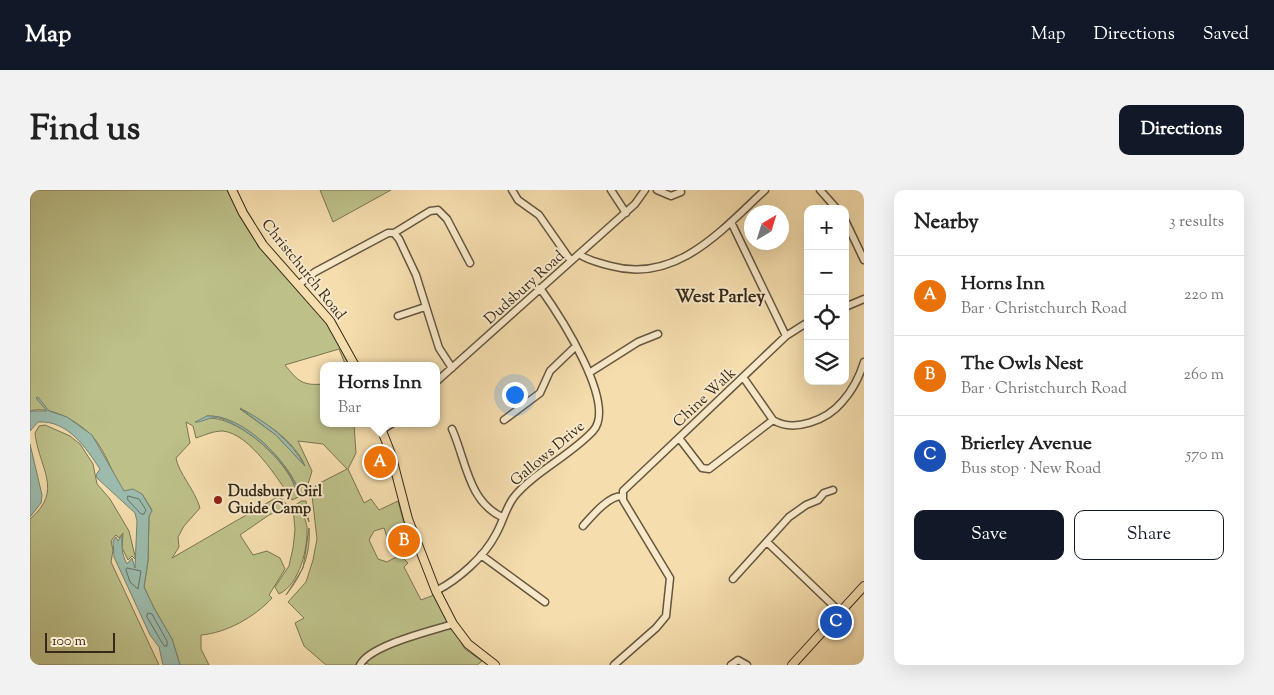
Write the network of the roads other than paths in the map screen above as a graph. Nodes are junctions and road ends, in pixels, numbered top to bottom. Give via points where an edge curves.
1 (232, 190) edge
2 (512, 190) edge
3 (611, 190) edge
4 (645, 190) edge
5 (657, 190) edge
6 (765, 190) edge
7 (820, 190) edge
8 (681, 192) dead end
9 (833, 205) edge
10 (626, 213) junction
11 (731, 222) junction
12 (849, 228) edge
13 (394, 233) junction
14 (579, 254) junction
15 (864, 260) edge
16 (571, 261) junction
17 (470, 263) dead end
18 (298, 286) junction
19 (540, 288) junction
20 (864, 299) edge
21 (849, 305) edge
22 (425, 306) junction
23 (398, 316) dead end
24 (804, 324) edge
25 (658, 334) dead end
26 (786, 336) junction
27 (576, 346) junction
28 (353, 362) edge
29 (864, 362) edge
30 (452, 368) junction
31 (589, 373) junction
32 (743, 377) junction
33 (440, 378) edge
34 (504, 420) dead end
35 (773, 420) junction
36 (380, 427) edge
37 (452, 429) dead end
38 (679, 438) junction
39 (833, 490) dead end
40 (622, 496) junction
41 (502, 517) junction
42 (583, 526) dead end
43 (767, 542) junction
44 (481, 555) junction
45 (733, 579) dead end
46 (864, 587) edge
47 (436, 591) junction
48 (545, 602) dead end
49 (840, 612) junction
50 (453, 624) junction
51 (360, 665) edge
52 (495, 665) edge
53 (614, 665) edge
54 (732, 665) edge
55 (747, 665) edge
56 (792, 665) edge

1 - 18 main road, Christchurch Road via 263,245
2 - 16 street via 518,200 539,215
3 - 10 street
4 - 10 street
5 - 8 street via 671,196
6 - 11 street, Dudsbury Road
7 - 9 street
10 - 14 street
11 - 14 street, Dudsbury Road via 691,254 654,269 625,269
11 - 26 street
12 - 15 street
13 - 17 street via 438,210 447,219
13 - 18 street via 388,233 315,272
13 - 22 street via 416,274
14 - 16 street, Dudsbury Road
16 - 19 street, Dudsbury Road
18 - 28 main road, Christchurch Road via 330,322
19 - 27 street, Gallows Drive
19 - 30 street, Dudsbury Road
20 - 21 street
22 - 23 street
22 - 30 street via 440,348
24 - 26 street, Chine Walk
25 - 31 street via 634,344
26 - 32 street, Chine Walk
27 - 31 street, Gallows Drive
27 - 34 street via 550,371 540,393
29 - 35 street via 849,393 833,410 796,426
30 - 33 street, Dudsbury Road
31 - 41 street, Gallows Drive via 599,407 597,426 522,489
32 - 35 street
32 - 38 street, Chine Walk
35 - 38 street via 707,470
36 - 47 main road via 408,519
37 - 41 street via 480,499
38 - 40 street, Chine Walk via 627,487
39 - 43 street via 824,492 818,500 789,517
40 - 42 street, Chine Walk via 599,509
40 - 53 street via 670,578 666,616
41 - 44 street, Gallows Drive via 496,535
43 - 45 street
43 - 49 street
44 - 47 street, Gallows Drive
44 - 48 street
46 - 49 main road
47 - 50 main road
49 - 56 main road
50 - 51 street via 375,651
50 - 52 main road via 468,644
54 - 55 street via 738,660

